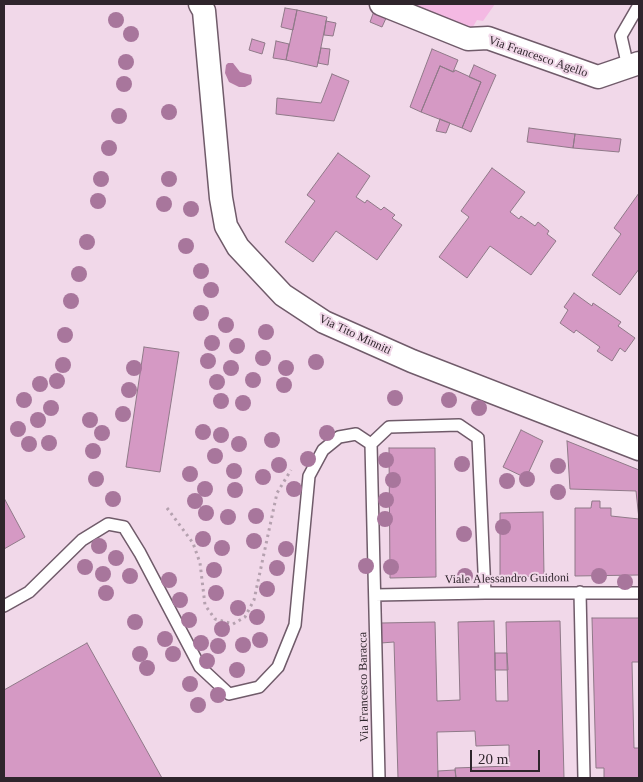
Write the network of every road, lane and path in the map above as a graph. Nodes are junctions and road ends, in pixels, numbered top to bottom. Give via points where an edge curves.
1 (200, 4) edge
2 (382, 4) edge
3 (639, 5) edge
4 (634, 65) edge
5 (371, 444) junction
6 (639, 449) edge
7 (294, 466) dead end
8 (167, 508) dead end
9 (580, 592) junction
10 (485, 593) junction
11 (639, 594) edge
12 (375, 595) junction
13 (4, 606) edge
14 (379, 778) edge
15 (584, 778) edge

1 - 6 street, Via Tito Minniti via 204,11 226,226 238,247 283,295 324,322 412,361
2 - 4 street, Via Francesco Agello via 468,39 488,38 598,77
3 - 4 lane via 621,36
5 - 10 lane via 389,427 459,425 478,438
5 - 12 lane, Via Francesco Baracca
5 - 13 lane via 356,434 340,436 322,450 309,476 294,625 278,667 259,687 229,694 200,667 124,527 108,524 82,540 29,592
7 - 8 path via 277,493 254,600 245,617 233,624 215,619 205,605 200,563 193,543
9 - 10 lane, Viale Alessandro Guidoni
9 - 11 lane, Viale Alessandro Guidoni
9 - 15 lane
10 - 12 lane, Viale Alessandro Guidoni
12 - 14 lane, Via Francesco Baracca

